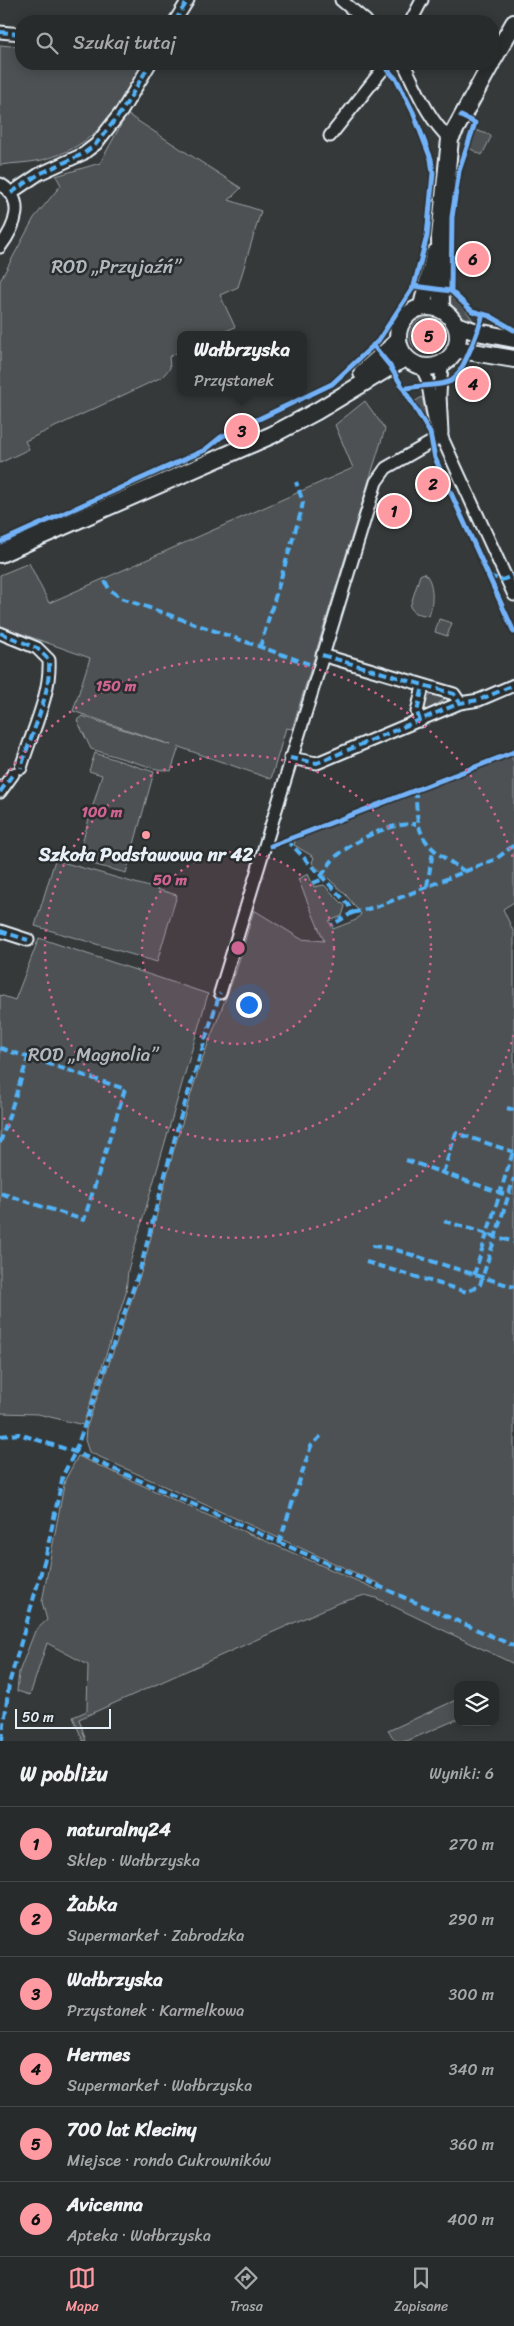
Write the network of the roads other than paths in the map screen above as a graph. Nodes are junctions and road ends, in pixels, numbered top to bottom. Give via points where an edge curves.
1 (188, 0) edge
2 (341, 0) edge
3 (422, 0) edge
4 (179, 15) edge
5 (359, 15) edge
6 (414, 15) edge
7 (514, 23) edge
8 (0, 32) edge
9 (15, 33) edge
10 (499, 49) edge
11 (146, 70) edge
12 (382, 70) edge
13 (407, 70) edge
14 (488, 70) edge
15 (330, 136) dead end
16 (450, 139) junction
17 (0, 184) edge
18 (11, 193) junction
19 (440, 237) junction
20 (0, 247) edge
21 (422, 306) junction
22 (441, 309) junction
23 (456, 325) junction
24 (514, 339) edge
25 (398, 342) junction
26 (456, 349) junction
27 (406, 358) junction
28 (514, 359) edge
29 (442, 364) junction
30 (421, 366) junction
31 (334, 401) junction
32 (442, 435) junction
33 (0, 554) edge
34 (514, 594) edge
35 (0, 633) edge
36 (322, 655) junction
37 (514, 685) edge
38 (423, 686) junction
39 (460, 703) junction
40 (420, 721) junction
41 (290, 758) junction
42 (0, 792) edge
43 (0, 931) edge
44 (28, 940) dead end
45 (220, 993) dead end

1 - 4 street
2 - 5 street
3 - 6 street
7 - 10 street
8 - 9 street
11 - 18 street via 102,138 83,154 55,165
12 - 15 street
13 - 16 street via 430,116
14 - 16 street
16 - 19 street
17 - 18 street
18 - 20 street via 16,219
19 - 21 street
19 - 22 street
21 - 22 street
21 - 25 street via 406,315 397,332
22 - 23 street
23 - 24 street
23 - 26 street
25 - 27 street
25 - 31 street
26 - 28 street
26 - 29 street
27 - 30 street
27 - 31 street
29 - 30 street
29 - 32 street
30 - 32 street via 428,384 434,420
31 - 33 street via 272,435
32 - 34 street
32 - 36 street via 386,468 376,482
35 - 42 street via 37,648 49,660 50,675 17,771
36 - 38 street
36 - 41 street
37 - 39 street via 479,700
38 - 39 street via 454,694
38 - 40 street via 416,712
39 - 40 street
40 - 41 street via 317,764
41 - 45 street
43 - 44 street

